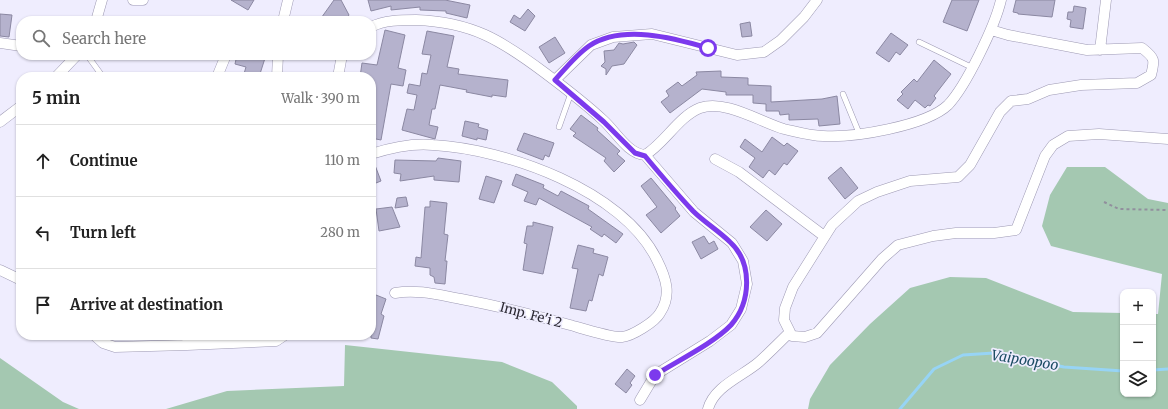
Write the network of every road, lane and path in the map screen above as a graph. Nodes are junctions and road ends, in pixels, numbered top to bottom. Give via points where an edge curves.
1 (102, 0) edge
2 (133, 0) edge
3 (143, 0) edge
4 (288, 0) edge
5 (817, 0) edge
6 (1001, 0) edge
7 (1106, 0) edge
8 (97, 16) edge
9 (284, 16) edge
10 (376, 25) edge
11 (991, 30) junction
12 (919, 42) dead end
13 (0, 43) edge
14 (16, 45) edge
15 (1100, 50) junction
16 (72, 60) edge
17 (91, 60) edge
18 (224, 60) edge
19 (278, 60) edge
20 (341, 60) edge
21 (972, 67) junction
22 (61, 72) edge
23 (99, 72) edge
24 (218, 72) edge
25 (277, 72) edge
26 (339, 72) edge
27 (555, 80) junction
28 (571, 93) junction
29 (843, 94) dead end
30 (16, 110) edge
31 (0, 122) edge
32 (559, 128) dead end
33 (859, 133) junction
34 (1168, 139) edge
35 (376, 153) edge
36 (645, 156) junction
37 (715, 159) dead end
38 (1104, 202) dead end
39 (1168, 210) edge
40 (824, 236) junction
41 (0, 270) edge
42 (16, 278) edge
43 (395, 293) dead end
44 (790, 332) junction
45 (100, 340) edge
46 (188, 340) edge
47 (278, 340) edge
48 (187, 346) junction
49 (640, 400) dead end
50 (708, 409) edge

1 - 8 street
2 - 3 street
4 - 9 street
5 - 27 street via 781,40 764,52 737,55 652,34 613,37 591,45
6 - 11 street
7 - 15 street
10 - 27 street via 387,21 430,20 481,32 509,46
11 - 15 street via 1087,50
11 - 21 street
12 - 21 lane
13 - 14 street
15 - 40 street via 1142,48 1152,56 1154,63 1151,75 1137,83 1081,85 1049,90 1028,99 1011,101 1000,112 970,165 958,177 910,181 877,192 858,201 832,224
16 - 22 street
17 - 23 lane
18 - 24 street
19 - 25 street
20 - 26 street
21 - 33 street via 948,105 932,117 913,124
27 - 28 street
28 - 32 lane
28 - 36 street via 635,153
29 - 33 lane
30 - 31 street
33 - 36 street via 822,136 784,128 715,106 700,108 686,118
34 - 44 street via 1099,134 1068,136 1053,145 1045,156 1016,230 956,232 898,245 882,259 817,333 805,337 792,336
35 - 43 street, Imp. Fe'i 2 via 428,144 458,147 532,165 588,192 620,215 653,252 662,271 668,296 653,321 618,337 495,305 417,292
36 - 49 street via 694,212 732,243 743,261 747,284 741,309 731,325 655,375
37 - 40 street via 739,172
38 - 39 path via 1119,209
40 - 44 street via 793,287 785,308 784,320
41 - 42 street
44 - 50 street via 758,363 720,389
45 - 48 street via 115,347
46 - 48 street
47 - 48 street

